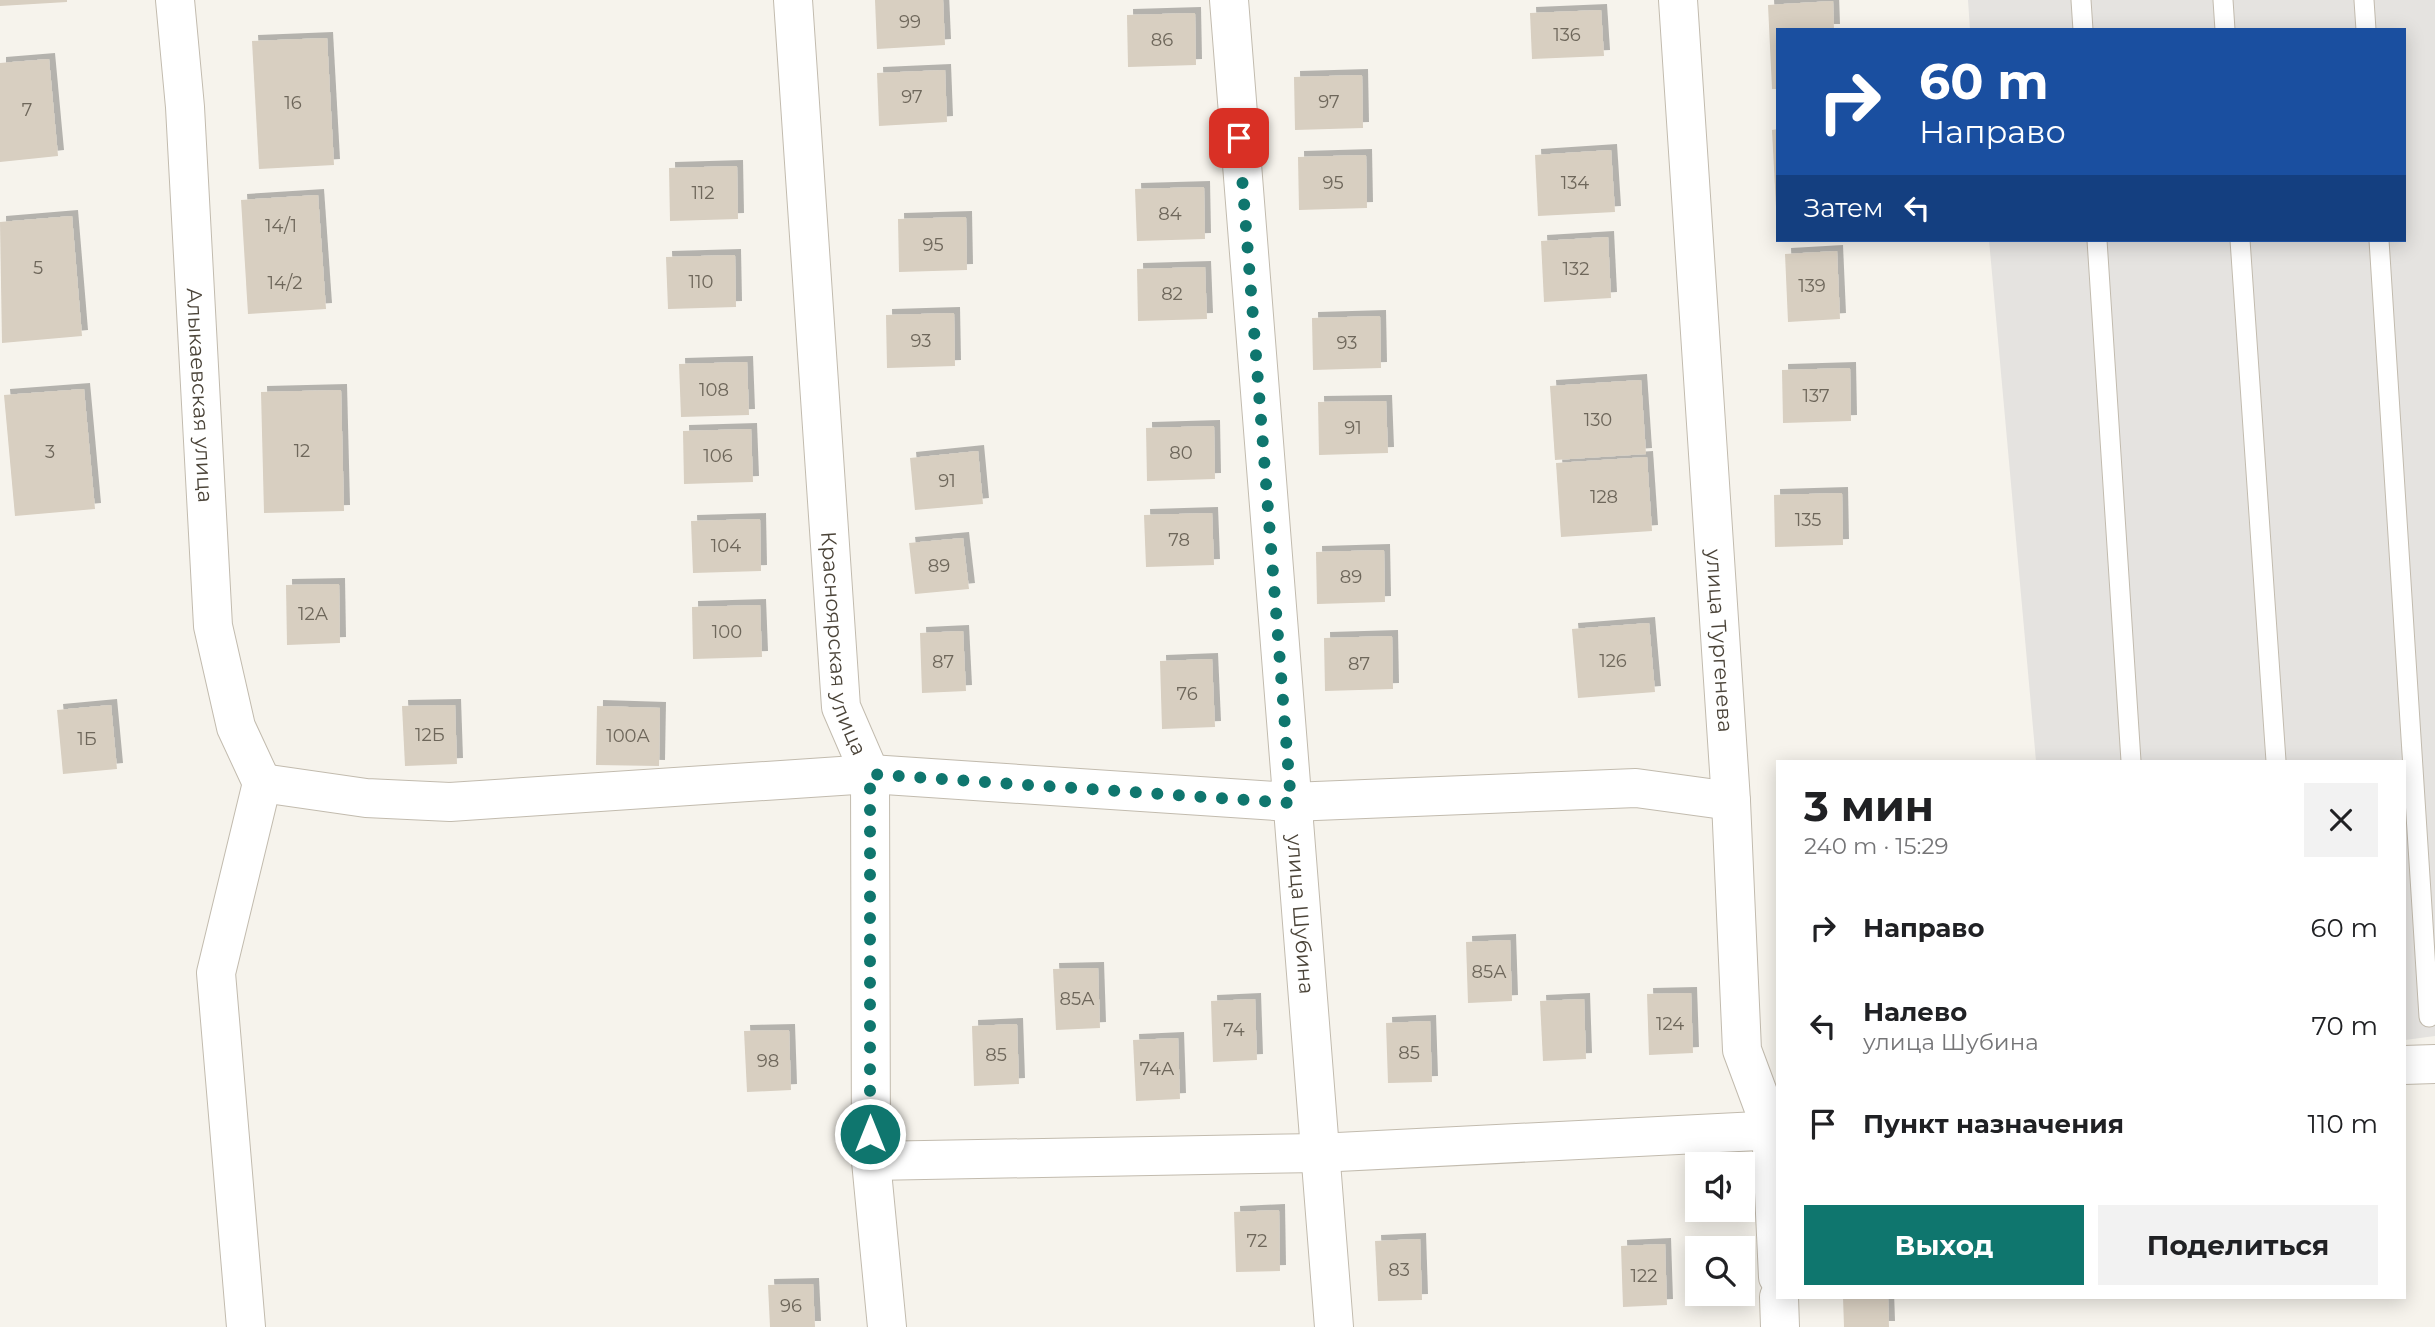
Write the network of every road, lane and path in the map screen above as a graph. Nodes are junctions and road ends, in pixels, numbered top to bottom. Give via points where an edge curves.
1 (175, 0) edge
2 (793, 0) edge
3 (1228, 0) edge
4 (1678, 0) edge
5 (2081, 0) edge
6 (2223, 0) edge
7 (2364, 0) edge
8 (2083, 28) edge
9 (2225, 28) edge
10 (2366, 28) edge
11 (2097, 242) edge
12 (2240, 242) edge
13 (2379, 242) edge
14 (2131, 760) edge
15 (2276, 760) edge
16 (870, 774) junction
17 (262, 783) junction
18 (1731, 801) junction
19 (1291, 803) junction
20 (2429, 1017) dead end
21 (2435, 1064) edge
22 (2406, 1066) edge
23 (1774, 1129) edge
24 (1318, 1153) junction
25 (871, 1161) junction
26 (1776, 1203) edge
27 (1779, 1299) edge
28 (246, 1327) edge
29 (887, 1327) edge
30 (1334, 1327) edge
31 (1780, 1327) edge

1 - 17 street, Алыкаевская улица via 213,625 236,727
2 - 16 street, Красноярская улица via 841,707
3 - 19 street, улица Шубина
4 - 18 street, улица Тургенева
5 - 8 lane
6 - 9 lane
7 - 10 lane
11 - 14 lane
12 - 15 lane
13 - 20 lane
16 - 17 street via 450,802 366,798
16 - 19 street
16 - 25 street, Красноярская улица
17 - 28 street via 216,973
18 - 19 street via 1636,788
18 - 23 street, улица Тургенева via 1742,1050
19 - 24 street, улица Шубина
21 - 22 street
23 - 24 street
23 - 26 street, улица Тургенева
24 - 25 street
24 - 30 street, улица Шубина
25 - 29 street, Красноярская улица
27 - 31 street

